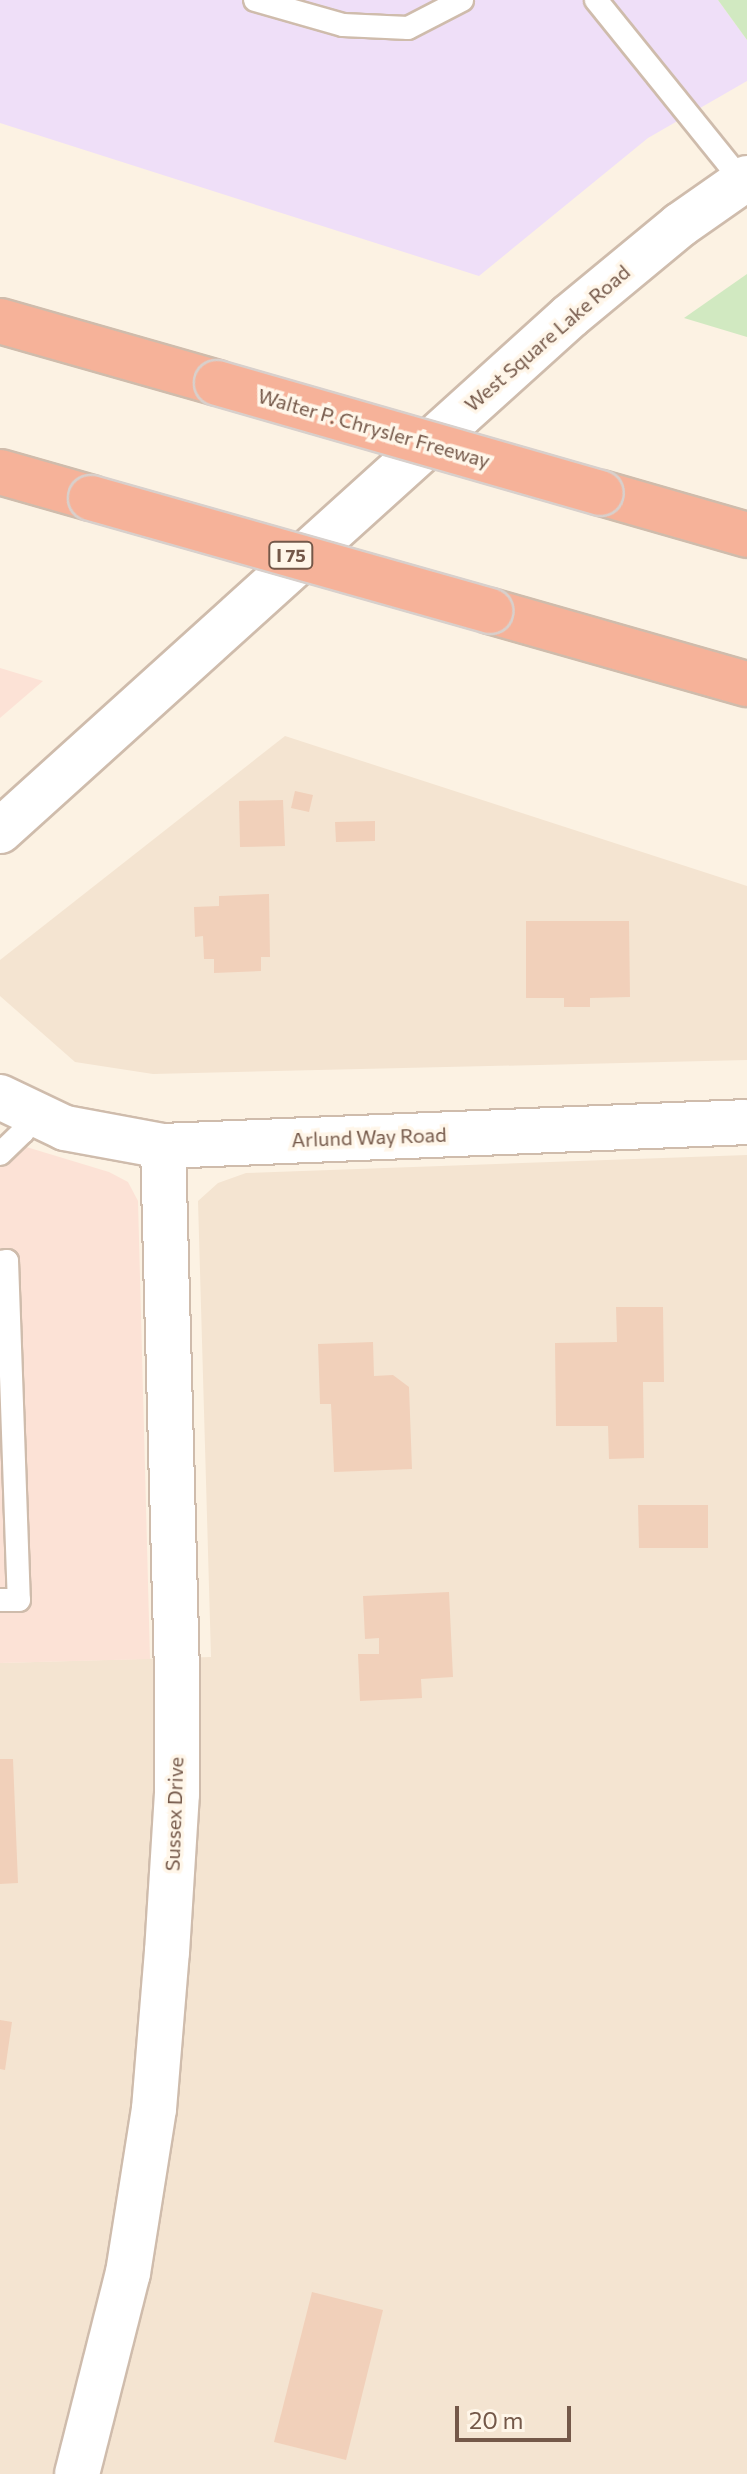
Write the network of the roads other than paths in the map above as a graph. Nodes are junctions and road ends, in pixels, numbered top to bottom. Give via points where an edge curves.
1 (255, 0) edge
2 (462, 0) edge
3 (596, 0) edge
4 (744, 180) edge
5 (0, 321) edge
6 (0, 472) edge
7 (747, 535) edge
8 (747, 684) edge
9 (0, 831) edge
10 (16, 1106) edge
11 (747, 1122) edge
12 (163, 1146) junction
13 (0, 1154) edge
14 (0, 1262) edge
15 (0, 1600) edge
16 (77, 2474) edge

1 - 2 lane via 343,25 408,28
3 - 4 lane
4 - 9 street, West Square Lake Road via 570,316
5 - 7 highway, Walter P. Chrysler Freeway, bridge
6 - 8 highway, I 75, bridge
10 - 12 street, Arlund Way Road via 104,1139
10 - 13 lane via 23,1132
11 - 12 street, Arlund Way Road
12 - 16 street, Sussex Drive via 177,1674 177,1794 167,1952 154,2109 128,2273
14 - 15 lane via 7,1261 19,1600

